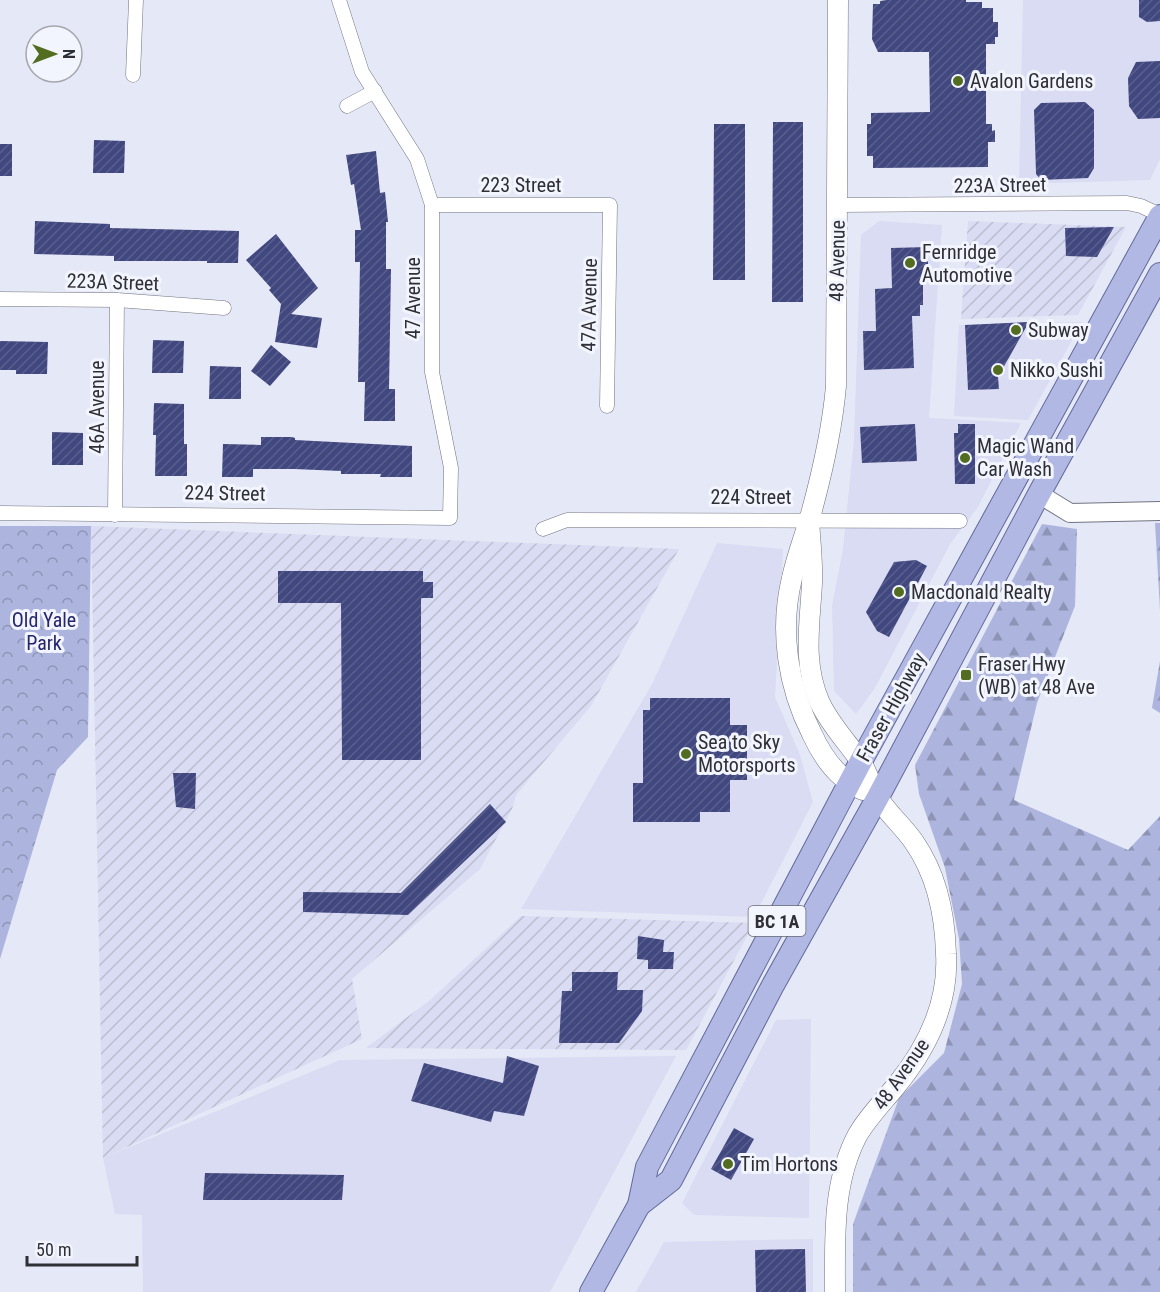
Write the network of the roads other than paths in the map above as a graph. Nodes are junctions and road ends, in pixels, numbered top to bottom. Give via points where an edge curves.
1 (136, 0) edge
2 (339, 0) edge
3 (838, 0) edge
4 (133, 75) dead end
5 (375, 92) junction
6 (347, 106) dead end
7 (432, 205) junction
8 (610, 205) joint
9 (837, 205) junction
10 (1160, 215) edge
11 (1160, 274) edge
12 (0, 299) edge
13 (117, 300) junction
14 (224, 308) dead end
15 (607, 406) dead end
16 (1039, 494) junction
17 (1160, 511) edge
18 (0, 513) edge
19 (116, 515) junction
20 (450, 518) joint
21 (809, 519) junction
22 (960, 521) dead end
23 (543, 529) dead end
24 (861, 761) junction
25 (849, 784) junction
26 (878, 797) junction
27 (639, 1205) junction
28 (591, 1292) edge
29 (835, 1292) edge

1 - 4 street
2 - 5 street, 47 Avenue via 362,72
3 - 9 main road, 48 Avenue
5 - 6 street
5 - 7 street, 47 Avenue via 417,159
7 - 8 street, 223 Street
7 - 20 street, 47 Avenue via 432,372 451,468
8 - 15 street, 47A Avenue
9 - 10 street, 223A Street via 1127,203
9 - 21 main road, 48 Avenue via 834,406
10 - 24 main road, Fraser Highway / BC 1A
11 - 16 main road, Fraser Highway / BC 1A
12 - 13 street, 223A Street
13 - 14 street, 223A Street
13 - 19 street, 46A Avenue
16 - 17 street via 1070,513
16 - 26 main road, Fraser Highway / BC 1A
18 - 19 street, 224 Street
19 - 20 street, 224 Street
21 - 22 street, 224 Street
21 - 23 street, 224 Street via 567,520
21 - 24 main road, 48 Avenue via 812,582 807,633 813,677 824,711
21 - 25 main road, 48 Avenue via 791,581 788,663 802,715 816,743 833,769
24 - 25 main road, Fraser Highway / BC 1A
24 - 26 main road, 48 Avenue
25 - 26 main road, 48 Avenue
25 - 27 main road, Fraser Highway / BC 1A via 647,1167
26 - 27 main road, Fraser Highway / BC 1A via 671,1180
26 - 29 main road, 48 Avenue via 915,843 935,883 944,919 947,980 931,1032 857,1137 847,1161 835,1229
27 - 28 main road, Fraser Highway / BC 1A

